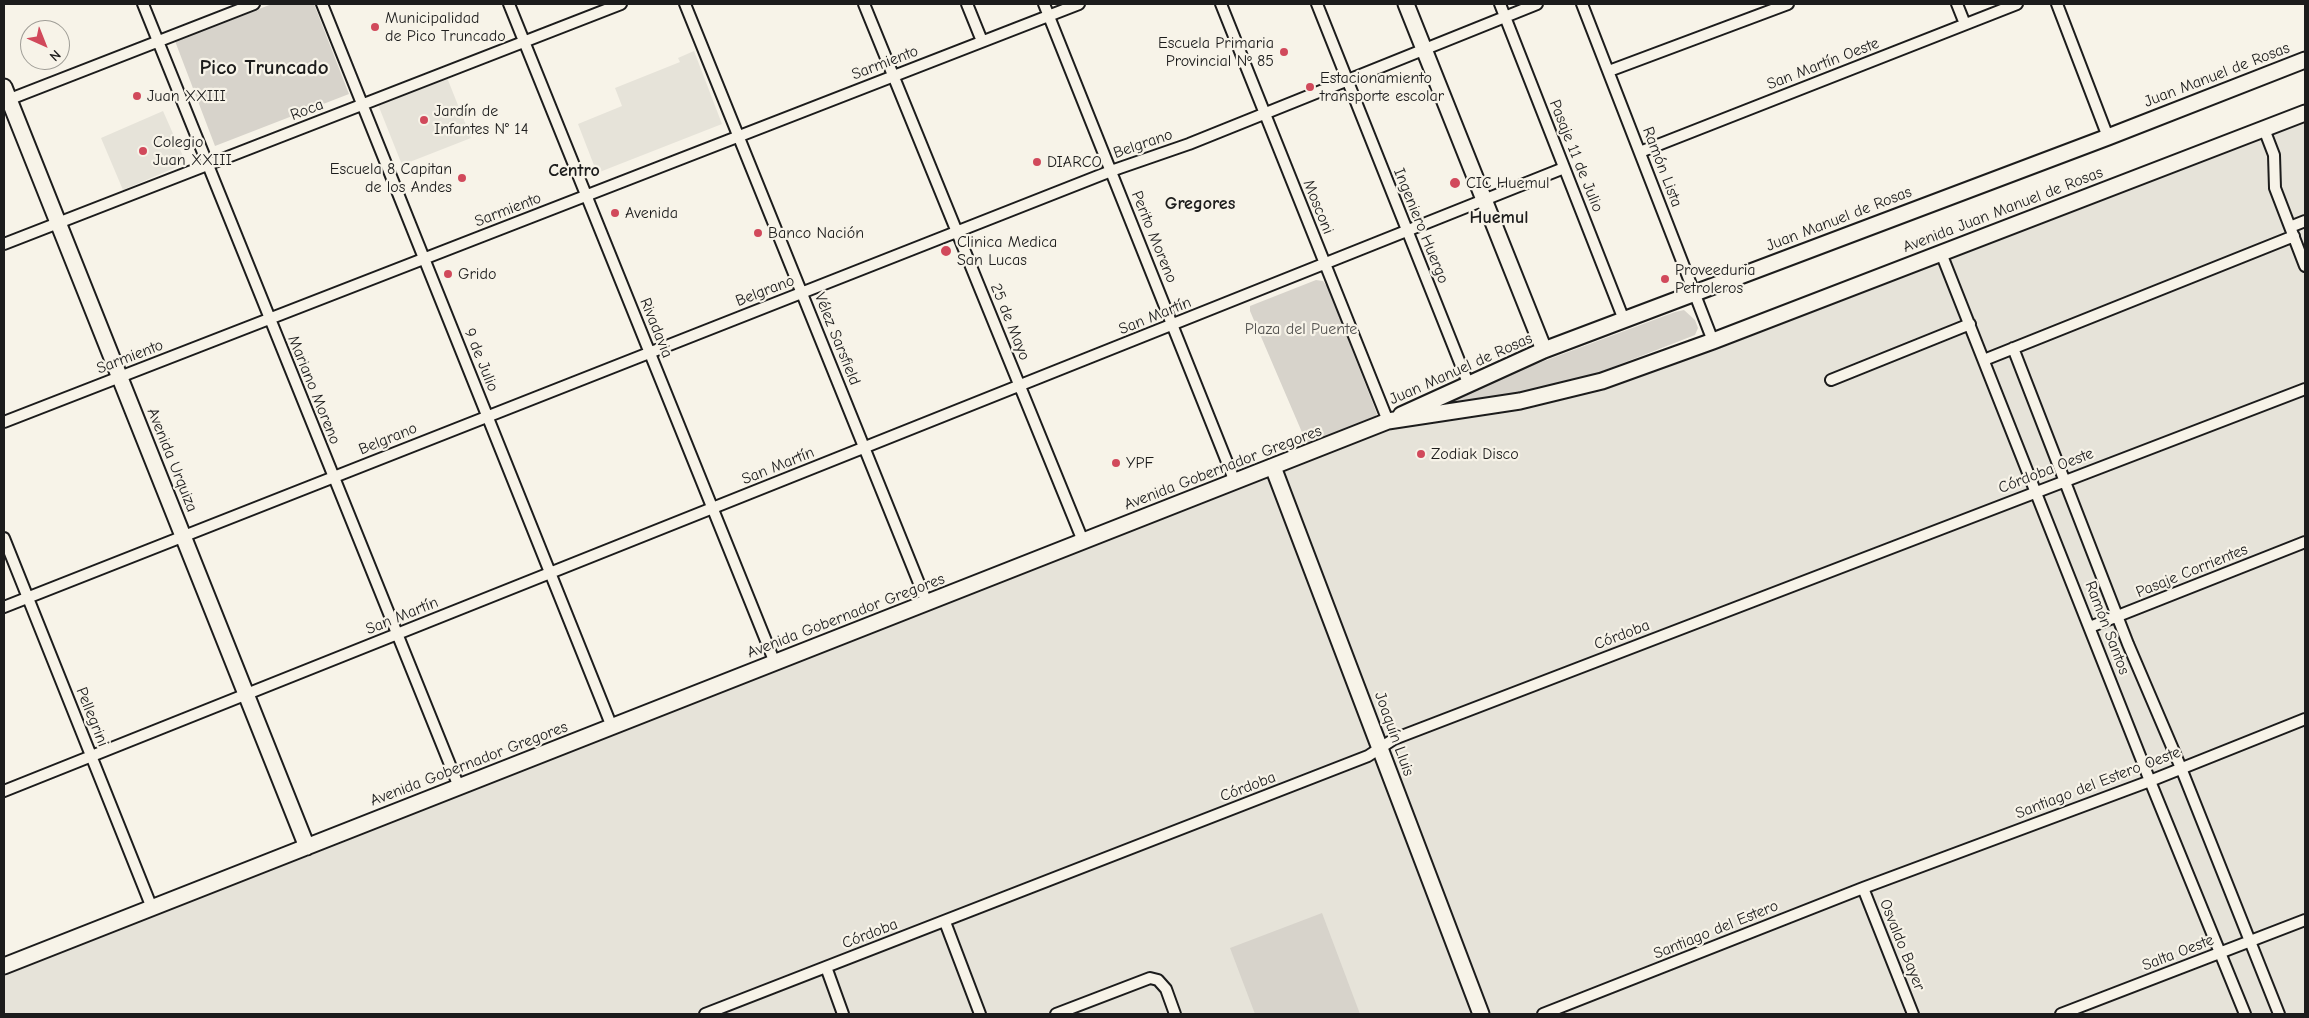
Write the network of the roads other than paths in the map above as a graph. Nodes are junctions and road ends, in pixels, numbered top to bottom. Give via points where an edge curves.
1 (143, 4) edge
2 (254, 4) edge
3 (322, 4) edge
4 (509, 4) edge
5 (621, 4) edge
6 (686, 4) edge
7 (864, 4) edge
8 (967, 4) edge
9 (1044, 4) edge
10 (1078, 4) edge
11 (1221, 4) edge
12 (1317, 4) edge
13 (1406, 4) edge
14 (1500, 4) edge
15 (1537, 4) edge
16 (1582, 4) edge
17 (1788, 4) edge
18 (1957, 4) edge
19 (2018, 4) edge
20 (2057, 4) edge
21 (1048, 16) junction
22 (1505, 17) junction
23 (1965, 24) junction
24 (982, 41) junction
25 (158, 42) junction
26 (525, 42) junction
27 (1424, 49) junction
28 (2305, 60) edge
29 (1609, 71) junction
30 (892, 76) junction
31 (1348, 80) junction
32 (5, 96) edge
33 (362, 105) junction
34 (1264, 113) junction
35 (2305, 113) edge
36 (2264, 129) junction
37 (737, 136) junction
38 (2108, 137) junction
39 (1640, 152) junction
40 (208, 166) junction
41 (1564, 168) junction
42 (1112, 171) junction
43 (587, 195) junction
44 (1485, 200) junction
45 (2305, 221) edge
46 (58, 223) junction
47 (1406, 231) junction
48 (2292, 231) junction
49 (956, 232) junction
50 (4, 244) edge
51 (1941, 253) junction
52 (424, 259) junction
53 (1324, 264) junction
54 (2305, 266) edge
55 (1694, 292) junction
56 (801, 293) junction
57 (270, 319) junction
58 (1624, 320) junction
59 (1970, 324) junction
60 (1172, 325) junction
61 (1713, 341) junction
62 (2013, 348) junction
63 (1544, 350) junction
64 (650, 352) junction
65 (1984, 360) junction
66 (120, 377) junction
67 (1830, 380) dead end
68 (1468, 383) junction
69 (1020, 386) junction
70 (2305, 389) edge
71 (488, 416) junction
72 (1388, 421) junction
73 (4, 422) edge
74 (864, 448) junction
75 (1273, 466) junction
76 (334, 477) junction
77 (2064, 480) junction
78 (1235, 482) junction
79 (2037, 490) junction
80 (713, 508) junction
81 (183, 536) junction
82 (4, 538) edge
83 (1083, 541) junction
84 (2305, 542) edge
85 (550, 573) junction
86 (1798, 583) joint
87 (28, 597) junction
88 (927, 603) junction
89 (4, 607) edge
90 (2117, 616) junction
91 (2090, 627) junction
92 (397, 634) junction
93 (775, 662) junction
94 (246, 694) junction
95 (2305, 719) edge
96 (612, 727) junction
97 (1380, 748) junction
98 (91, 756) junction
99 (2181, 768) junction
100 (2150, 781) junction
101 (459, 787) junction
102 (4, 791) edge
103 (308, 847) junction
104 (1900, 874) joint
105 (1863, 888) junction
106 (152, 908) junction
107 (2305, 920) edge
108 (945, 922) junction
109 (2250, 942) junction
110 (2222, 953) junction
111 (4, 966) edge
112 (826, 968) junction
113 (705, 1014) edge
114 (843, 1014) edge
115 (980, 1014) edge
116 (1056, 1014) edge
117 (1176, 1014) edge
118 (1481, 1014) edge
119 (1543, 1014) edge
120 (1913, 1014) edge
121 (2061, 1014) edge
122 (2245, 1014) edge
123 (2279, 1014) edge

1 - 25 street, Mariano Moreno
2 - 25 street
3 - 33 street, 9 de Julio
4 - 26 street, Rivadavia
5 - 26 street, Roca
6 - 37 street, Vélez Sarsfield
7 - 30 street, 25 de Mayo
8 - 24 street
9 - 21 street, Perito Moreno
10 - 21 street, Sarmiento
11 - 34 street, Mosconi
12 - 31 street, Ingeniero Huergo
13 - 27 street
14 - 22 street, Pasaje 11 de Julio
15 - 22 street, Belgrano
16 - 29 street, Ramón Lista
17 - 29 street
18 - 23 street
19 - 23 street, San Martín Oeste
20 - 38 street
21 - 24 street, Sarmiento
21 - 42 street, Perito Moreno
22 - 27 street, Belgrano
22 - 41 street, Pasaje 11 de Julio
23 - 39 street, San Martín Oeste
24 - 30 street, Sarmiento
25 - 32 street
25 - 40 street, Mariano Moreno
26 - 33 street, Roca
26 - 43 street, Rivadavia
27 - 31 street, Belgrano
27 - 44 street
28 - 38 street, Juan Manuel de Rosas
29 - 39 street, Ramón Lista
30 - 37 street, Sarmiento
30 - 49 street, 25 de Mayo
31 - 34 street, Belgrano
31 - 47 street, Ingeniero Huergo
32 - 46 street, Avenida Urquiza
33 - 40 street, Roca
33 - 52 street, 9 de Julio
34 - 42 street, Belgrano
34 - 53 street, Mosconi
35 - 36 street, Avenida Juan Manuel de Rosas
36 - 48 street via 2274,155 2275,188
36 - 51 street, Avenida Juan Manuel de Rosas
37 - 43 street, Sarmiento
37 - 56 street, Vélez Sarsfield
38 - 55 street, Juan Manuel de Rosas
39 - 55 street, Ramón Lista
40 - 46 street, Roca
40 - 57 street, Mariano Moreno
41 - 44 street, San Martín
41 - 58 street, Pasaje 11 de Julio
42 - 49 street, Belgrano
42 - 60 street, Perito Moreno
43 - 52 street, Sarmiento
43 - 64 street, Rivadavia
44 - 47 street, San Martín
44 - 63 street
45 - 48 street
46 - 50 street, Roca
46 - 66 street, Avenida Urquiza
47 - 53 street, San Martín
47 - 68 street, Ingeniero Huergo
48 - 54 street
48 - 62 street
49 - 56 street, Belgrano
49 - 69 street, 25 de Mayo
51 - 59 street, Ramón Santos
51 - 61 street, Avenida Juan Manuel de Rosas
52 - 57 street, Sarmiento
52 - 71 street, 9 de Julio
53 - 60 street, San Martín
53 - 72 street, Mosconi
55 - 58 street, Juan Manuel de Rosas
55 - 61 street, Ramón Lista
56 - 64 street, Belgrano
56 - 74 street, Vélez Sarsfield
57 - 66 street, Sarmiento
57 - 76 street, Mariano Moreno
58 - 63 street, Juan Manuel de Rosas
59 - 65 street, Ramón Santos
59 - 67 street
60 - 69 street, San Martín
60 - 78 street, Perito Moreno
61 - 72 street, Avenida Gobernador Gregores via 1602,381 1488,407
62 - 65 street
62 - 77 street, Ramón Santos
63 - 68 street, Juan Manuel de Rosas
64 - 71 street, Belgrano
64 - 80 street, Rivadavia
65 - 79 street, Ramón Santos
66 - 73 street, Sarmiento
66 - 81 street, Avenida Urquiza
68 - 72 street, Juan Manuel de Rosas
69 - 74 street, San Martín
69 - 83 street, 25 de Mayo
70 - 77 street, Córdoba Oeste
71 - 76 street, Belgrano
71 - 85 street, 9 de Julio
72 - 75 street, Avenida Gobernador Gregores
74 - 80 street, San Martín
74 - 88 street, Vélez Sarsfield
75 - 78 street, Avenida Gobernador Gregores
75 - 97 street, Joaquín Lluis
76 - 81 street, Belgrano
76 - 92 street, Mariano Moreno
77 - 79 street, Córdoba Oeste
77 - 90 street, Ramón Santos
78 - 83 street, Avenida Gobernador Gregores
79 - 86 street, Córdoba Oeste
79 - 91 street, Ramón Santos
80 - 85 street, San Martín
80 - 93 street, Rivadavia
81 - 87 street, Belgrano
81 - 94 street, Avenida Urquiza
82 - 87 street, Pellegrini
83 - 88 street, Avenida Gobernador Gregores
84 - 90 street, Pasaje Corrientes
85 - 92 street, San Martín
85 - 96 street, 9 de Julio
86 - 97 street, Córdoba via 1394,739
87 - 89 street, Belgrano
87 - 98 street, Pellegrini
88 - 93 street, Avenida Gobernador Gregores
90 - 91 street, Pasaje Corrientes
90 - 99 street, Ramón Santos
91 - 100 street, Ramón Santos
92 - 94 street, San Martín
92 - 101 street, Mariano Moreno
93 - 96 street, Avenida Gobernador Gregores
94 - 98 street, San Martín
94 - 103 street, Avenida Urquiza
95 - 99 street, Santiago del Estero Oeste
96 - 101 street, Avenida Gobernador Gregores
97 - 108 street, Córdoba via 1368,756
97 - 118 street, Joaquín Lluis
98 - 102 street, San Martín
98 - 106 street, Pellegrini
99 - 100 street, Santiago del Estero Oeste
99 - 109 street, Ramón Santos
100 - 104 street, Santiago del Estero Oeste
100 - 110 street, Ramón Santos
101 - 103 street, Avenida Gobernador Gregores
103 - 106 street, Avenida Gobernador Gregores
104 - 105 street, Santiago del Estero
105 - 119 street, Santiago del Estero
105 - 120 street, Osvaldo Bayer
106 - 111 street, Avenida Gobernador Gregores
107 - 109 street, Salta Oeste
108 - 112 street, Córdoba
108 - 115 street
109 - 110 street, Salta Oeste
109 - 123 street, Ramón Santos
110 - 121 street, Salta Oeste
110 - 122 street, Ramón Santos
112 - 113 street, Córdoba
112 - 114 street
116 - 117 street via 1150,978 1158,980 1166,989

